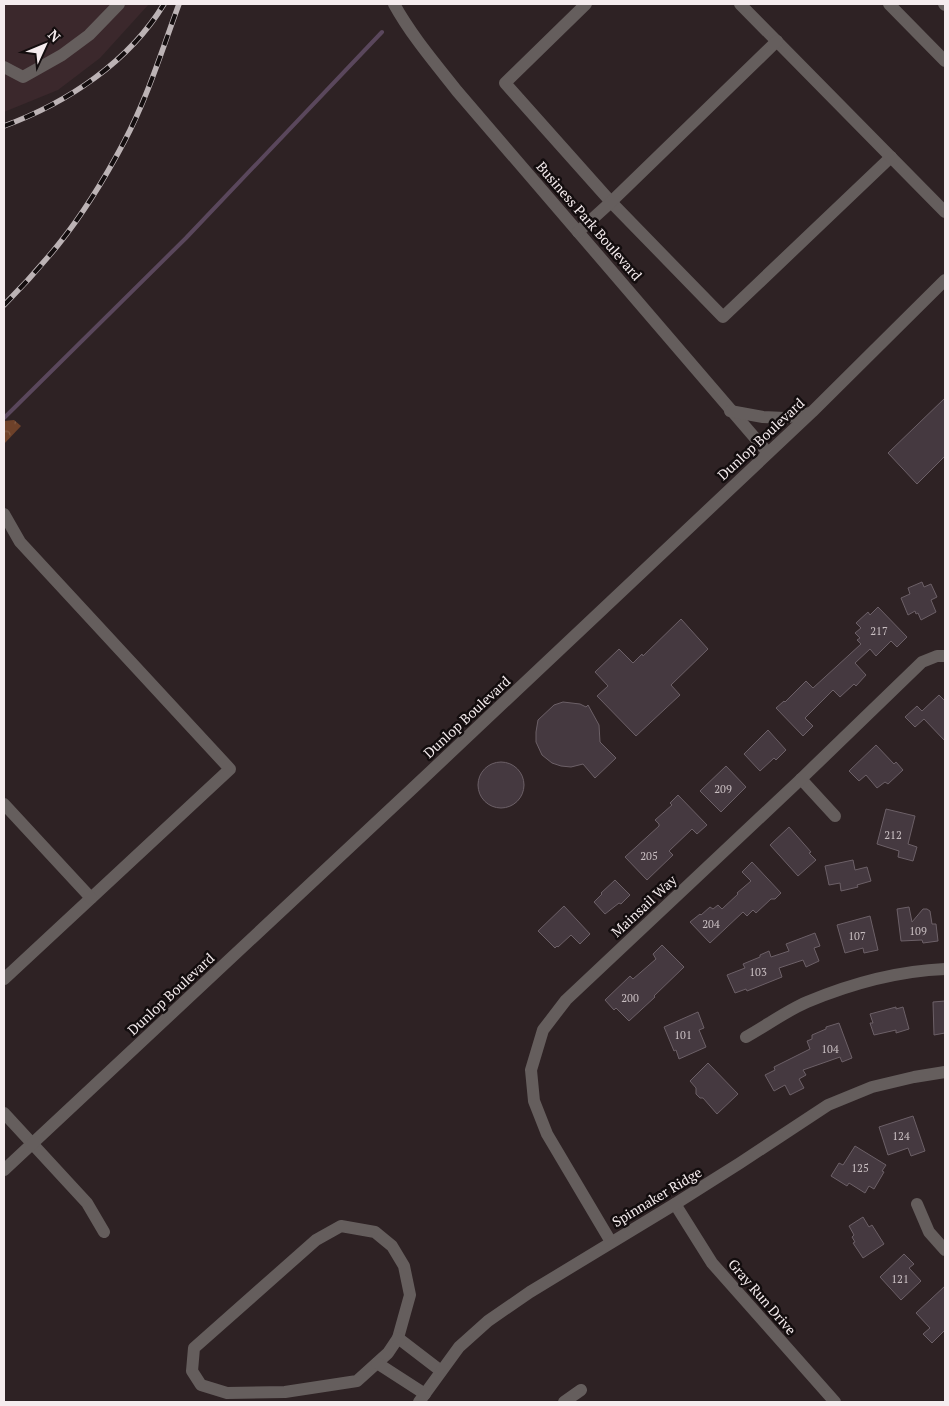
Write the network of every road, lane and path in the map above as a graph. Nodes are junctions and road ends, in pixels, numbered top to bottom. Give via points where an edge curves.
1 (119, 4) edge
2 (394, 4) edge
3 (586, 4) edge
4 (740, 4) edge
5 (889, 4) edge
6 (777, 41) junction
7 (945, 61) edge
8 (4, 67) edge
9 (891, 156) junction
10 (611, 202) junction
11 (945, 212) edge
12 (578, 232) junction
13 (945, 280) edge
14 (730, 411) junction
15 (812, 412) junction
16 (768, 453) junction
17 (4, 514) edge
18 (945, 656) edge
19 (801, 779) junction
20 (4, 804) edge
21 (835, 816) dead end
22 (91, 898) junction
23 (945, 969) edge
24 (4, 980) edge
25 (746, 1037) dead end
26 (945, 1072) edge
27 (4, 1114) edge
28 (32, 1144) junction
29 (4, 1170) edge
30 (675, 1204) junction
31 (917, 1204) dead end
32 (104, 1232) dead end
33 (611, 1242) junction
34 (945, 1250) edge
35 (398, 1338) junction
36 (377, 1363) junction
37 (441, 1371) junction
38 (581, 1390) dead end
39 (422, 1398) edge
40 (564, 1402) edge
41 (835, 1402) edge

1 - 8 street via 89,35 23,77
2 - 12 street, Business Park Boulevard via 451,84
3 - 10 street via 505,83
4 - 6 street
5 - 7 street
6 - 9 street
6 - 10 street
9 - 10 street via 723,317
9 - 11 street
10 - 12 street
12 - 14 street, Business Park Boulevard
13 - 15 street, Dunlop Boulevard
14 - 15 street via 785,418
14 - 16 street, Business Park Boulevard
15 - 16 street, Dunlop Boulevard
16 - 28 street, Dunlop Boulevard
17 - 22 street via 20,542 230,769
18 - 19 street, Mainsail Way via 922,662
19 - 21 street
19 - 33 street, Mainsail Way via 566,1000 542,1030 531,1070 534,1101 547,1134
20 - 22 street
22 - 24 street
23 - 25 street via 878,979 828,994 805,1003
26 - 30 street, Spinnaker Ridge via 872,1087 828,1105
27 - 28 street
28 - 29 street, Dunlop Boulevard
28 - 32 street via 87,1203
30 - 33 street, Spinnaker Ridge
30 - 41 street, Gray Run Drive via 712,1263
31 - 34 street via 929,1232
33 - 37 street, Spinnaker Ridge via 488,1322 458,1347
35 - 36 street
35 - 36 street via 410,1295 404,1266 392,1246 375,1232 341,1226 316,1240 194,1348 192,1371 201,1385 227,1393 286,1392 357,1381
35 - 37 street
36 - 39 street
37 - 39 street, Spinnaker Ridge
38 - 40 street

